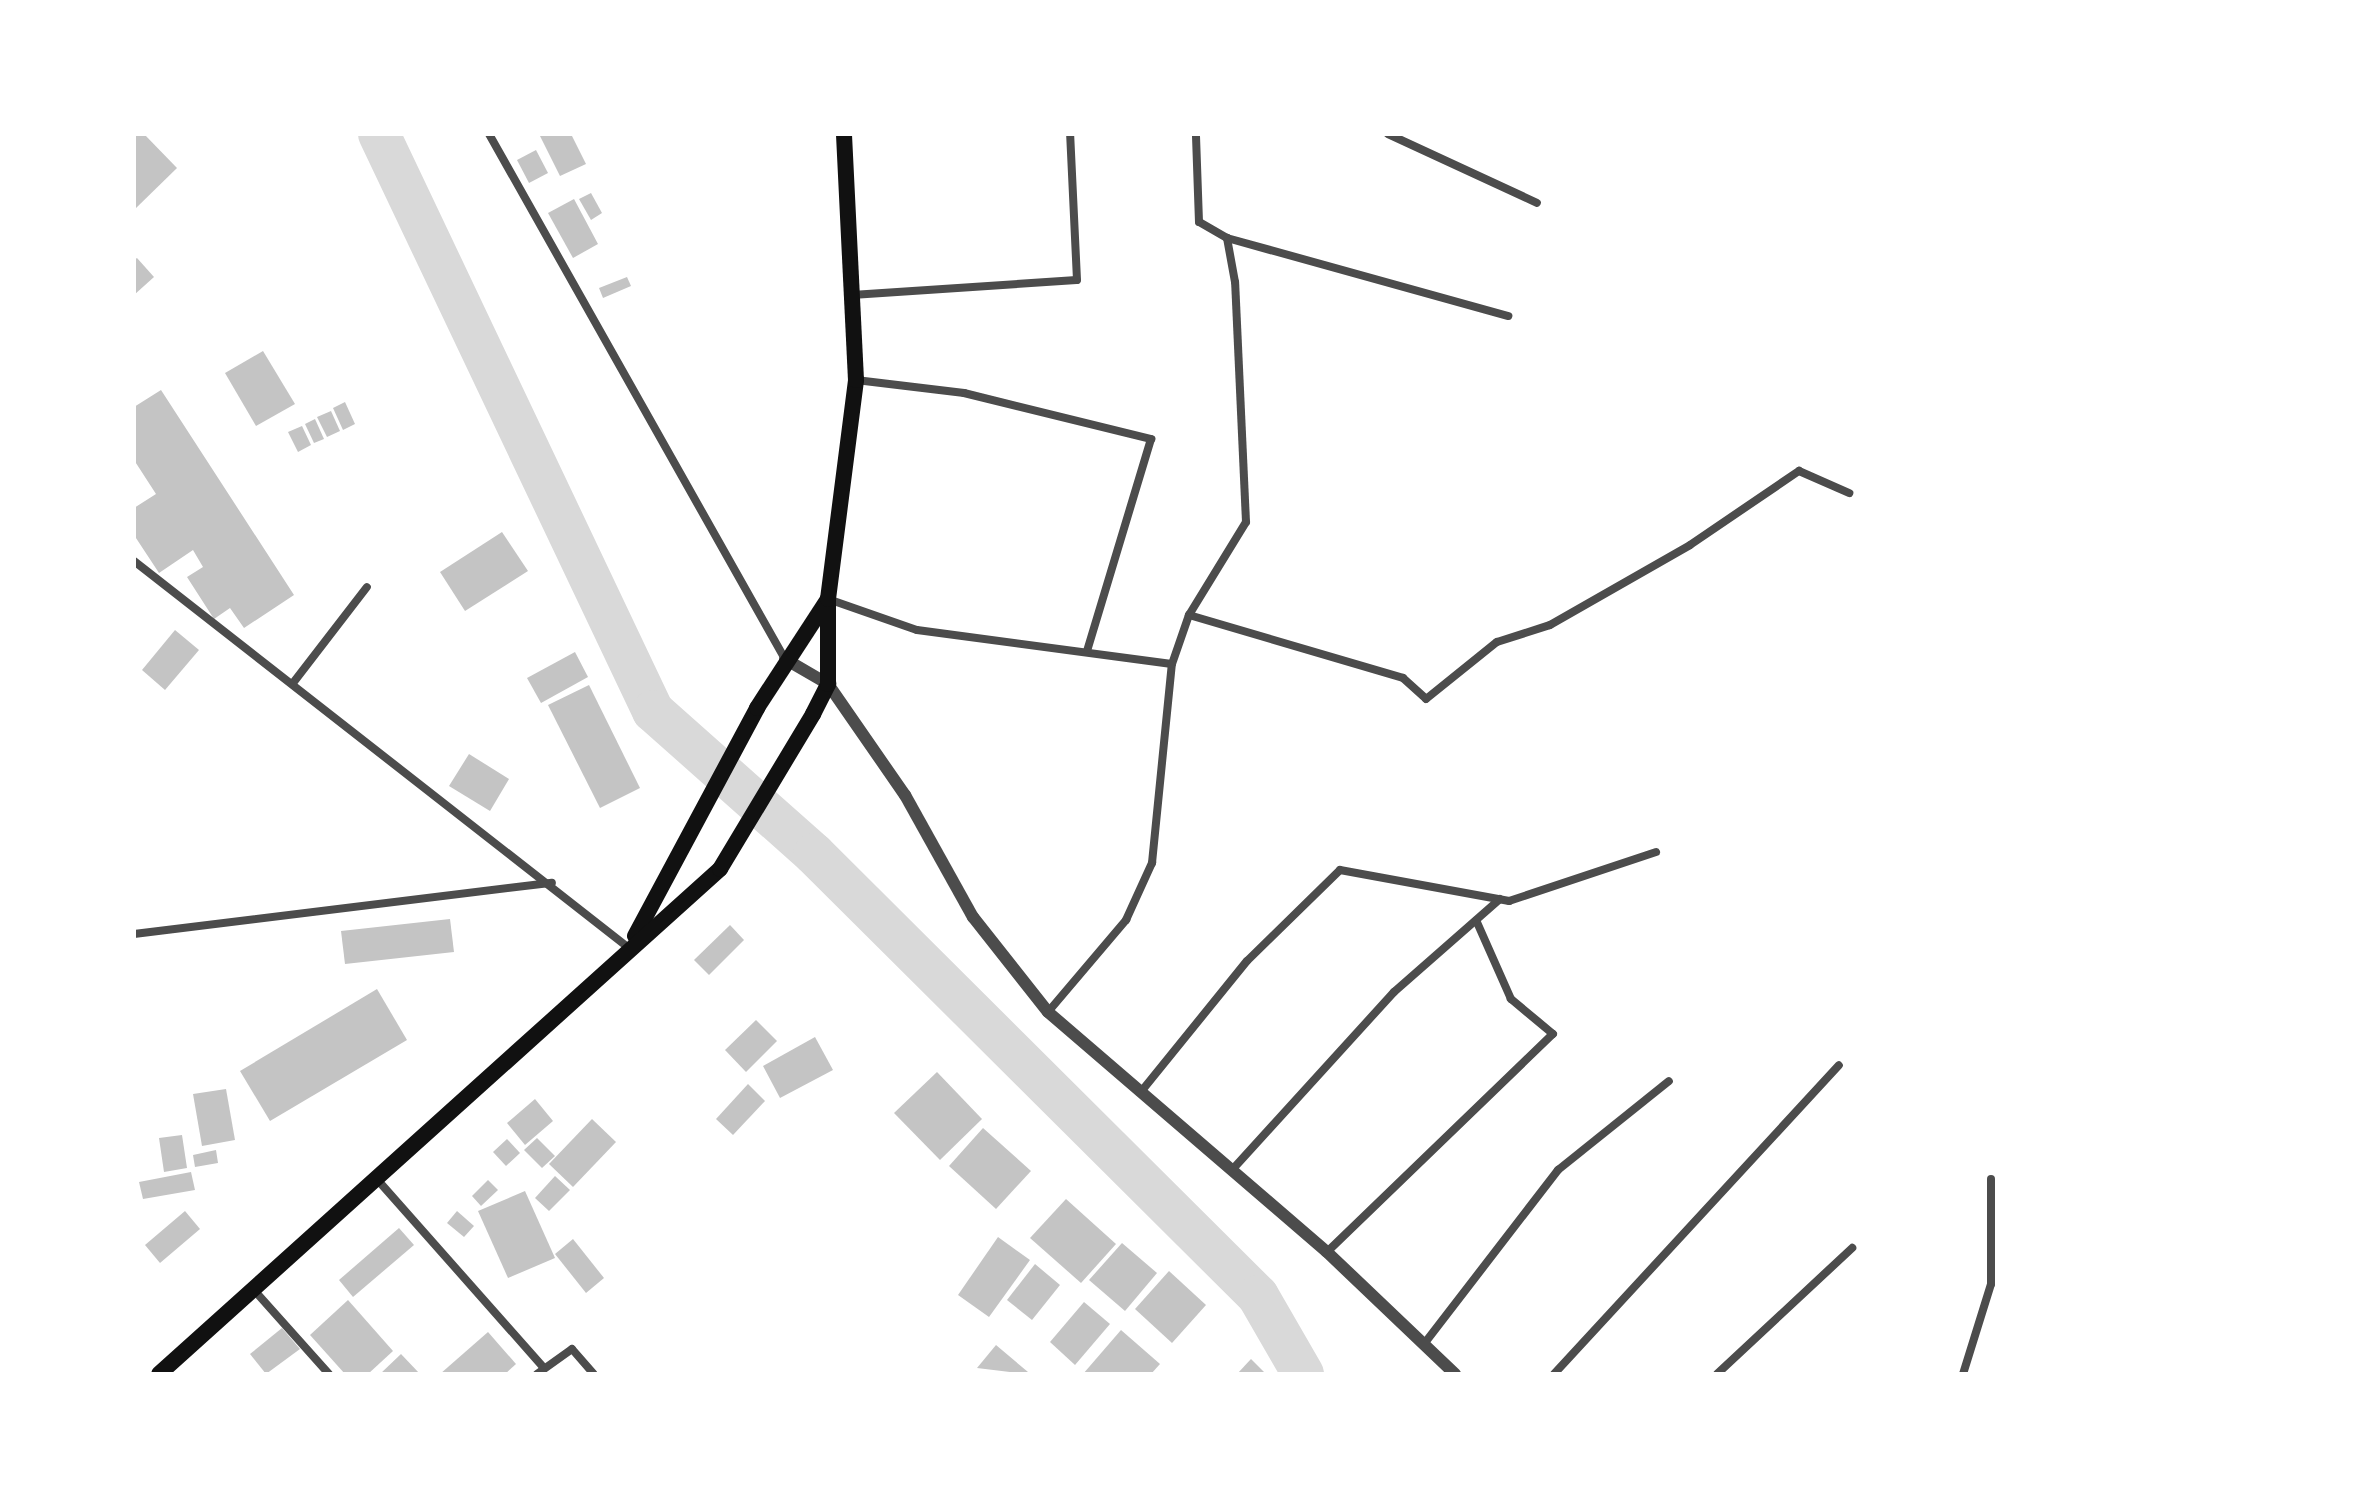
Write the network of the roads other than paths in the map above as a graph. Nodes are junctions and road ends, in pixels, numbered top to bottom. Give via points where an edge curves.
1 (489, 134) edge
2 (844, 134) edge
3 (1070, 134) edge
4 (1196, 134) edge
5 (1388, 134) edge
6 (1537, 203) dead end
7 (1227, 238) junction
8 (852, 295) junction
9 (1508, 316) dead end
10 (856, 380) junction
11 (1849, 493) dead end
12 (134, 561) edge
13 (367, 587) dead end
14 (828, 599) junction
15 (1189, 615) junction
16 (1087, 651) junction
17 (785, 659) junction
18 (1172, 664) junction
19 (293, 683) junction
20 (828, 684) junction
21 (1656, 852) dead end
22 (552, 883) junction
23 (1500, 899) junction
24 (1476, 920) junction
25 (134, 934) edge
26 (629, 948) junction
27 (1048, 1012) junction
28 (1839, 1065) dead end
29 (1669, 1081) dead end
30 (1140, 1093) junction
31 (1232, 1170) junction
32 (374, 1176) junction
33 (1991, 1179) dead end
34 (1852, 1248) dead end
35 (1327, 1252) junction
36 (252, 1289) junction
37 (1424, 1344) junction
38 (167, 1371) edge
39 (541, 1371) edge
40 (329, 1374) edge
41 (594, 1374) edge
42 (1455, 1374) edge
43 (1554, 1374) edge
44 (1717, 1374) edge
45 (1963, 1374) edge

1 - 17 street
2 - 8 highway
3 - 8 street via 1077,280
4 - 7 street via 1199,222
5 - 6 street
7 - 9 street
7 - 15 street via 1246,522
8 - 10 highway
10 - 14 highway
10 - 16 street via 964,393 1151,439
11 - 15 street via 1799,471 1588,603 1497,642 1426,699 1403,678
12 - 19 street
13 - 19 street
14 - 16 street via 917,630
14 - 17 highway
14 - 20 highway
15 - 18 street
16 - 18 street
17 - 20 street
17 - 26 highway
18 - 27 street via 1152,863 1126,920
19 - 22 street
20 - 26 highway via 720,869
20 - 27 street via 905,795 973,917
21 - 23 street via 1612,872
22 - 25 street
22 - 26 street
23 - 24 street
23 - 30 street via 1340,870 1247,961
24 - 31 street via 1394,992
24 - 35 street via 1511,999 1553,1034
26 - 32 highway
27 - 30 street
28 - 43 street
29 - 37 street via 1558,1170
30 - 31 street
31 - 35 street
32 - 36 highway
32 - 39 street
33 - 45 street via 1991,1284
34 - 44 street
35 - 37 street
36 - 38 highway
36 - 40 street
37 - 42 street
39 - 41 street via 572,1349

